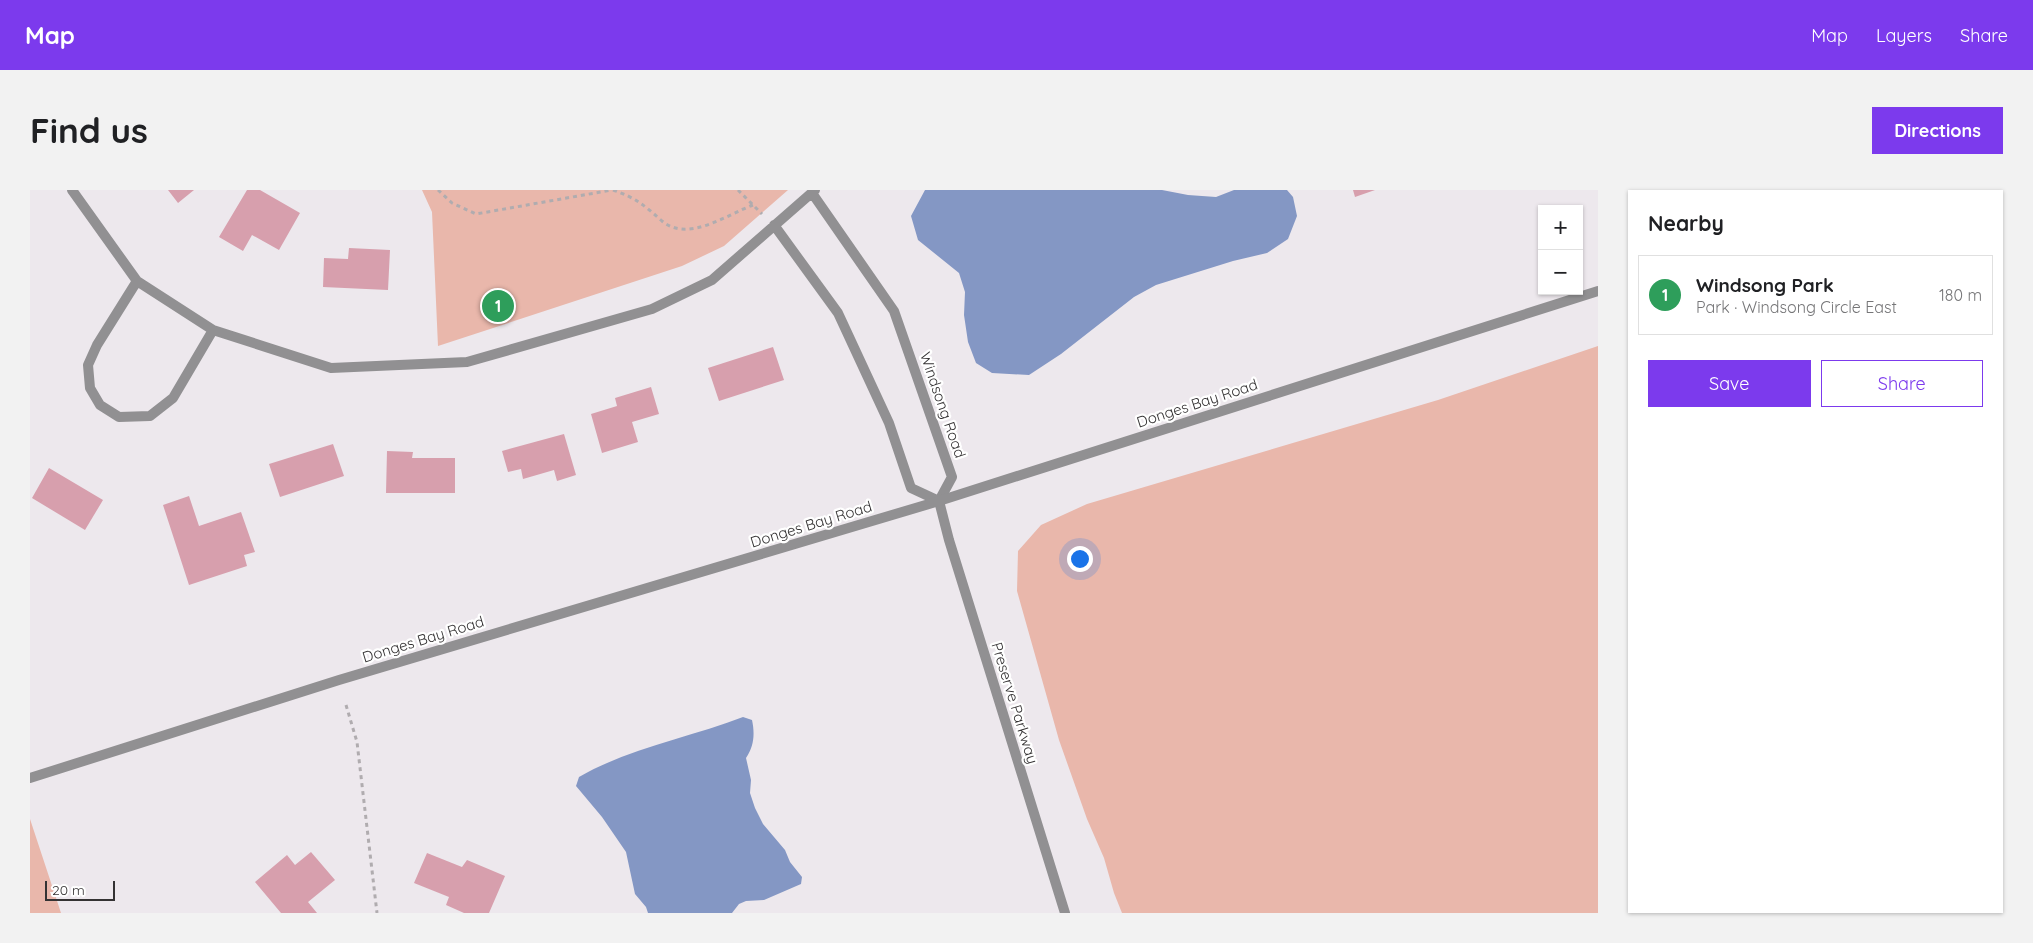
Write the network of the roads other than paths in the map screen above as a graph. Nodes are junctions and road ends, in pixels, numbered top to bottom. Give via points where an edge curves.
1 (72, 190) edge
2 (813, 192) edge
3 (774, 225) junction
4 (137, 281) junction
5 (1598, 292) edge
6 (213, 330) junction
7 (939, 501) junction
8 (30, 778) edge
9 (1065, 913) edge

1 - 4 street
2 - 3 street
2 - 7 street, Windsong Road via 894,311 952,477
3 - 6 street via 712,280 652,308 467,362 331,368
3 - 7 street via 838,313 890,422 911,488
4 - 6 street
4 - 6 street via 88,365 90,388 100,406 119,417 150,416 173,398
5 - 7 street, Donges Bay Road
7 - 8 street, Donges Bay Road via 339,680
7 - 9 street, Preserve Parkway

